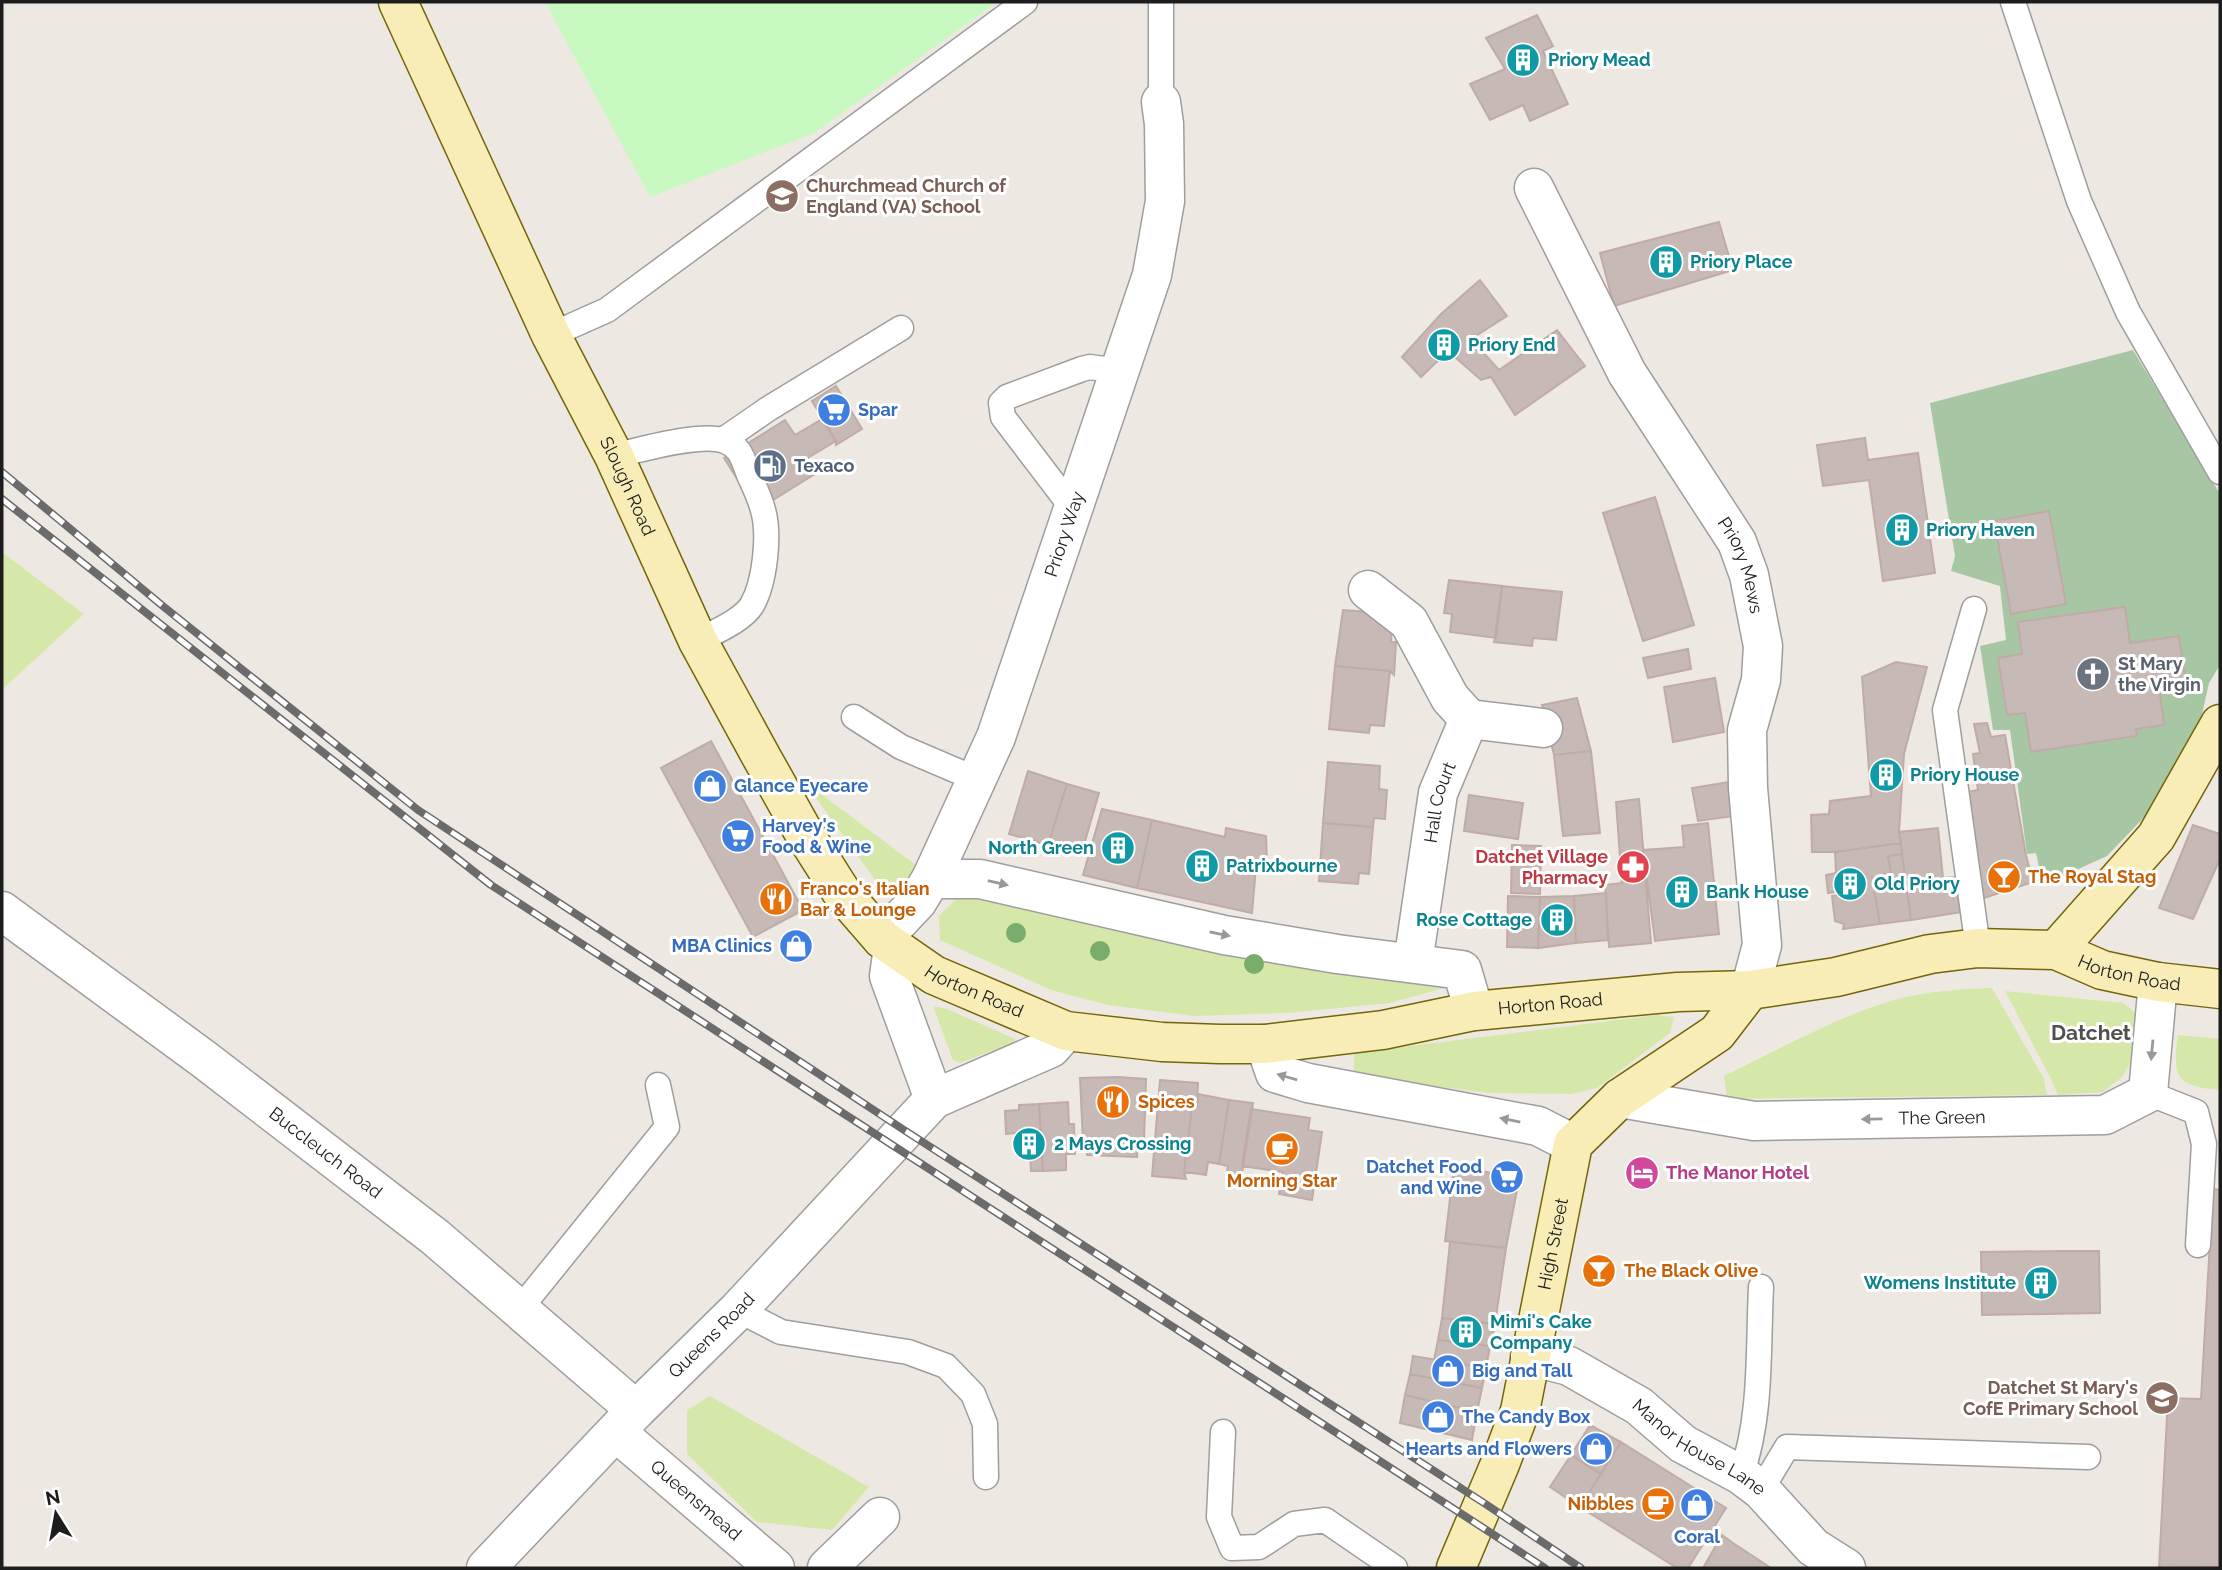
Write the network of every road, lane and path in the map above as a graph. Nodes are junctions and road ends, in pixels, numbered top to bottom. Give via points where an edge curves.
1 (398, 2) edge
2 (1025, 2) edge
3 (1161, 2) edge
4 (2013, 2) edge
5 (1161, 102) joint
6 (1534, 188) dead end
7 (901, 328) dead end
8 (551, 335) junction
9 (1119, 371) junction
10 (723, 440) junction
11 (614, 456) junction
12 (2220, 472) edge
13 (1073, 509) junction
14 (1368, 590) dead end
15 (1973, 609) dead end
16 (698, 641) junction
17 (854, 717) dead end
18 (1469, 719) junction
19 (2219, 727) edge
20 (1543, 728) dead end
21 (976, 779) junction
22 (931, 879) junction
23 (2, 911) edge
24 (888, 944) junction
25 (1978, 948) junction
26 (2056, 950) junction
27 (1413, 963) junction
28 (2158, 982) junction
29 (2220, 989) edge
30 (1750, 990) junction
31 (1474, 1011) junction
32 (1066, 1031) junction
33 (1265, 1044) junction
34 (659, 1085) dead end
35 (2148, 1093) junction
36 (1620, 1098) junction
37 (934, 1099) junction
38 (1573, 1144) junction
39 (2198, 1245) dead end
40 (1761, 1287) dead end
41 (519, 1310) junction
42 (738, 1310) junction
43 (1531, 1356) junction
44 (626, 1421) junction
45 (1223, 1432) dead end
46 (2088, 1457) dead end
47 (986, 1477) dead end
48 (1751, 1483) junction
49 (880, 1517) dead end
50 (486, 1568) edge
51 (775, 1568) edge
52 (827, 1568) edge
53 (1395, 1568) edge
54 (1456, 1568) edge
55 (1846, 1568) edge

1 - 8 main road, Slough Road
2 - 8 lane via 607,310
3 - 5 lane
4 - 12 lane via 2079,201 2127,312
5 - 9 street, Priory Way via 1165,201 1152,275
6 - 30 street, Priory Mews via 1628,373 1737,542 1749,575 1763,646 1761,680 1747,730 1762,945
7 - 10 lane
8 - 11 main road, Slough Road
9 - 13 street, Priory Way
9 - 13 lane via 1090,367 1069,372 1001,403 1003,417
10 - 11 lane via 654,446
10 - 16 lane via 739,449 764,511 765,555 751,607
11 - 16 main road, Slough Road
13 - 21 street, Priory Way via 996,737
14 - 18 street via 1409,622 1450,698
15 - 25 lane via 1945,710
16 - 24 main road, Slough Road via 804,834 842,893
17 - 21 lane via 901,747
18 - 20 street
18 - 27 street, Hall Court via 1438,793
19 - 26 main road via 2156,837
21 - 22 street, Priory Way
22 - 24 street, Priory Way
22 -> 27 street via 980,879 1224,935
23 - 41 street, Buccleuch Road via 435,1237
24 - 32 main road, Horton Road via 934,975
24 - 37 street via 889,976
25 - 26 main road, Horton Road
25 - 30 main road, Horton Road
26 - 28 main road, Horton Road via 2102,970
27 - 31 street via 1462,970
28 - 29 main road, Horton Road
28 -> 35 street
30 - 31 main road, Horton Road
30 - 36 main road via 1717,1033
31 - 33 main road, Horton Road via 1383,1030
32 - 33 main road, Horton Road via 1162,1042
32 - 37 street, Queens Road via 1051,1048
38 -> 33 street via 1538,1125 1275,1073
34 - 41 lane via 667,1127
35 -> 36 street, The Green via 2105,1115 1754,1121
35 - 39 lane via 2196,1112 2204,1144
36 - 38 main road
37 - 42 street, Queens Road
38 - 43 main road, High Street
40 - 48 lane
41 - 44 street, Buccleuch Road
42 - 44 street, Queens Road
42 - 47 lane via 781,1332 908,1352 946,1366 973,1394 985,1424
43 - 48 street, Manor House Lane via 1569,1366 1628,1399 1683,1444
43 - 54 main road, High Street via 1520,1411
44 - 50 street, Queens Road
44 - 51 street, Queensmead
45 - 53 lane via 1219,1517 1233,1548 1259,1547 1294,1524 1325,1520
46 - 48 lane via 1787,1447
48 - 55 street, Manor House Lane via 1813,1546
49 - 52 street

